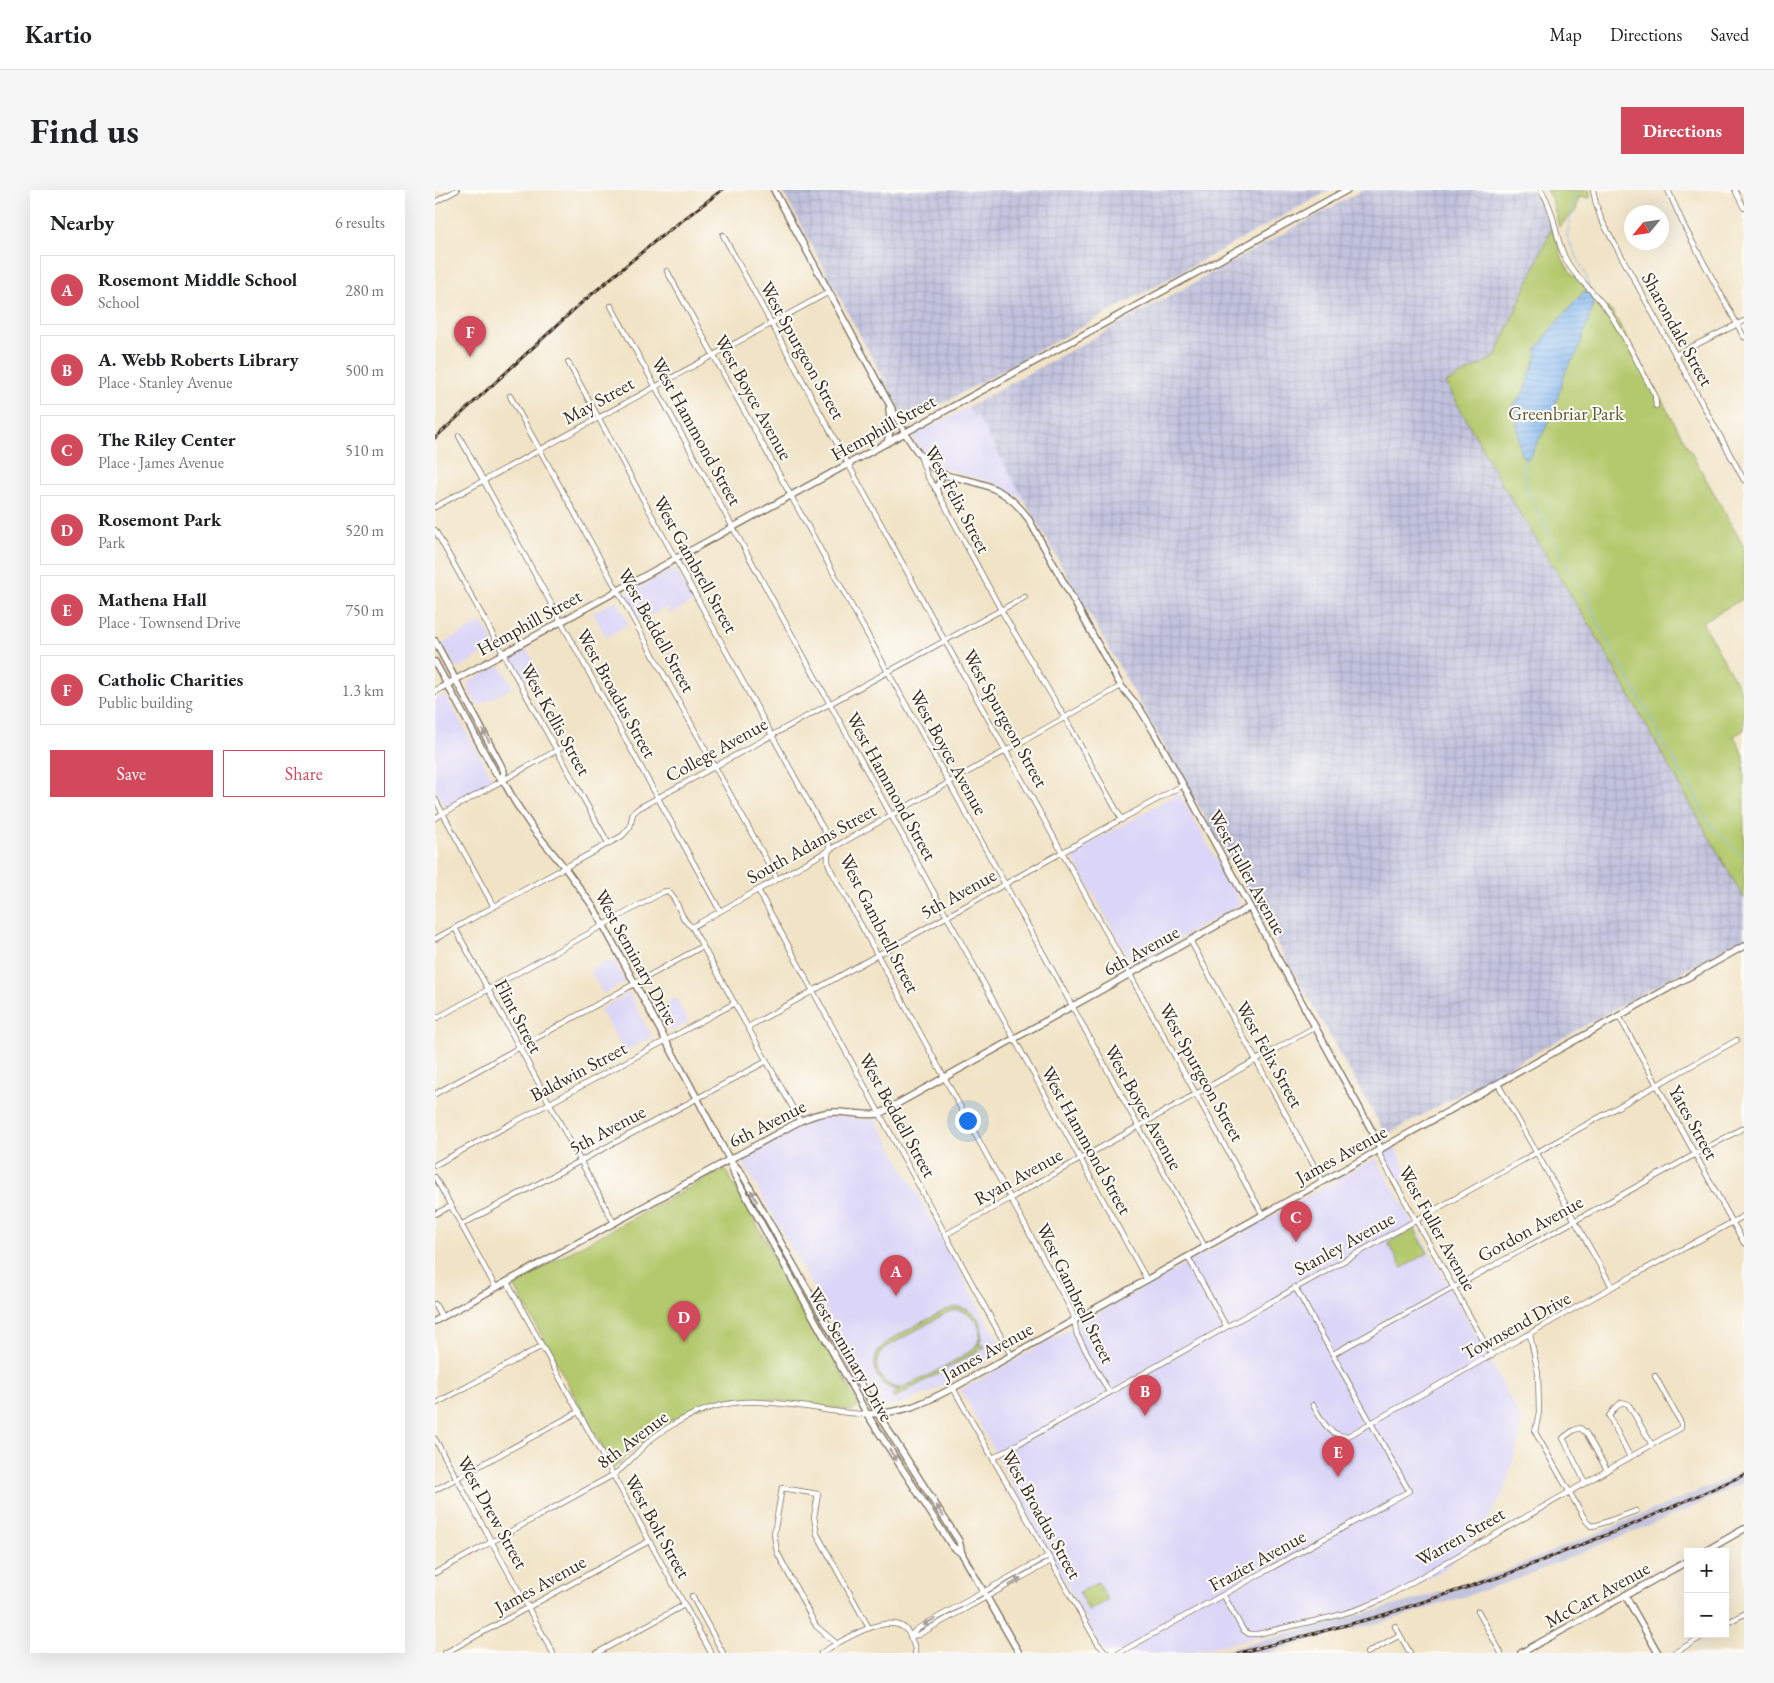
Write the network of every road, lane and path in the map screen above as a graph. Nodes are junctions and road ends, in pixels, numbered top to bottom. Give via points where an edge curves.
1 (457, 190) edge
2 (774, 190) edge
3 (1347, 190) edge
4 (1541, 190) edge
5 (1593, 190) edge
6 (1668, 190) edge
7 (1735, 190) edge
8 (435, 202) edge
9 (1744, 208) edge
10 (723, 235) dead end
11 (667, 272) dead end
12 (829, 292) junction
13 (611, 306) dead end
14 (1744, 321) edge
15 (771, 323) junction
16 (1737, 324) junction
17 (1744, 337) edge
18 (713, 354) junction
19 (1675, 356) junction
20 (568, 362) dead end
21 (655, 386) junction
22 (510, 396) dead end
23 (889, 404) junction
24 (1656, 406) dead end
25 (599, 417) junction
26 (905, 433) junction
27 (459, 436) dead end
28 (887, 443) junction
29 (540, 450) junction
30 (921, 458) junction
31 (849, 464) junction
32 (943, 474) junction
33 (1744, 480) edge
34 (484, 481) junction
35 (936, 490) junction
36 (791, 496) junction
37 (435, 507) edge
38 (733, 527) junction
39 (435, 530) edge
40 (676, 559) junction
41 (618, 591) junction
42 (1025, 597) dead end
43 (1001, 610) junction
44 (561, 622) junction
45 (435, 641) edge
46 (945, 641) junction
47 (503, 654) junction
48 (435, 662) edge
49 (888, 672) junction
50 (457, 680) junction
51 (447, 684) junction
52 (1121, 686) junction
53 (435, 691) edge
54 (830, 704) junction
55 (1065, 718) junction
56 (772, 736) junction
57 (570, 743) dead end
58 (1007, 750) junction
59 (556, 751) junction
60 (715, 767) junction
61 (503, 780) junction
62 (949, 783) junction
63 (1183, 785) junction
64 (658, 798) junction
65 (435, 799) edge
66 (443, 813) junction
67 (891, 815) junction
68 (435, 818) edge
69 (1122, 820) junction
70 (608, 843) junction
71 (827, 851) junction
72 (1063, 852) junction
73 (565, 868) junction
74 (777, 879) junction
75 (1005, 884) junction
76 (758, 890) junction
77 (494, 907) junction
78 (1250, 907) junction
79 (720, 911) junction
80 (947, 916) junction
81 (603, 924) junction
82 (692, 927) junction
83 (455, 928) junction
84 (436, 937) edge
85 (1190, 940) junction
86 (703, 946) junction
87 (1744, 946) edge
88 (878, 955) junction
89 (1131, 974) junction
90 (635, 982) junction
91 (488, 989) junction
92 (813, 991) junction
93 (735, 1003) junction
94 (1072, 1006) junction
95 (1619, 1016) junction
96 (435, 1019) edge
97 (1315, 1026) junction
98 (748, 1027) junction
99 (1014, 1039) junction
100 (666, 1040) junction
101 (1737, 1040) dead end
102 (519, 1048) junction
103 (1256, 1060) junction
104 (767, 1061) junction
105 (945, 1077) junction
106 (1498, 1084) junction
107 (1657, 1085) junction
108 (1197, 1093) junction
109 (435, 1094) edge
110 (697, 1098) junction
111 (549, 1103) junction
112 (879, 1114) junction
113 (800, 1121) junction
114 (1138, 1126) junction
115 (1743, 1128) dead end
116 (1380, 1150) junction
117 (1537, 1152) junction
118 (1695, 1154) junction
119 (729, 1159) junction
120 (1080, 1159) junction
121 (581, 1160) junction
122 (435, 1165) edge
123 (435, 1177) edge
124 (1323, 1182) junction
125 (1011, 1198) junction
126 (451, 1206) junction
127 (435, 1214) edge
128 (1263, 1215) junction
129 (1744, 1216) edge
130 (1416, 1220) junction
131 (1574, 1221) junction
132 (1733, 1222) junction
133 (614, 1223) junction
134 (461, 1224) junction
135 (945, 1235) junction
136 (1744, 1243) edge
137 (1205, 1248) junction
138 (786, 1251) junction
139 (778, 1255) junction
140 (1188, 1257) junction
141 (1147, 1280) junction
142 (507, 1282) junction
143 (1454, 1287) junction
144 (1612, 1287) junction
145 (496, 1288) junction
146 (1295, 1288) junction
147 (435, 1304) edge
148 (442, 1317) junction
149 (1074, 1320) junction
150 (435, 1321) edge
151 (1226, 1326) junction
152 (1530, 1335) junction
153 (839, 1345) junction
154 (542, 1346) junction
155 (831, 1350) junction
156 (1333, 1354) junction
157 (1011, 1355) junction
158 (1492, 1356) junction
159 (1655, 1376) dead end
160 (953, 1388) junction
161 (1109, 1392) junction
162 (435, 1404) edge
163 (1313, 1405) dead end
164 (578, 1412) junction
165 (867, 1414) junction
166 (878, 1414) junction
167 (1371, 1423) junction
168 (435, 1439) edge
169 (1652, 1445) junction
170 (1630, 1457) junction
171 (993, 1458) junction
172 (1607, 1470) junction
173 (613, 1475) junction
174 (457, 1478) junction
175 (1585, 1482) junction
176 (435, 1490) edge
177 (1569, 1492) junction
178 (1636, 1511) dead end
179 (1744, 1529) edge
180 (649, 1541) junction
181 (492, 1542) junction
182 (1710, 1548) edge
183 (963, 1554) junction
184 (1048, 1556) junction
185 (1051, 1562) junction
186 (1684, 1562) edge
187 (435, 1573) edge
188 (987, 1594) junction
189 (1625, 1595) junction
190 (692, 1596) dead end
191 (1224, 1596) junction
192 (684, 1604) junction
193 (957, 1607) junction
194 (528, 1608) junction
195 (1478, 1611) dead end
196 (960, 1612) junction
197 (1744, 1614) edge
198 (1729, 1622) edge
199 (1395, 1626) dead end
200 (869, 1628) junction
201 (1400, 1635) junction
202 (910, 1636) junction
203 (1700, 1638) edge
204 (837, 1644) junction
205 (445, 1653) edge
206 (553, 1653) edge
207 (597, 1653) edge
208 (711, 1653) edge
209 (723, 1653) edge
210 (821, 1653) edge
211 (915, 1653) edge
212 (1019, 1653) edge
213 (1107, 1653) edge
214 (1119, 1653) edge
215 (1367, 1653) edge
216 (1410, 1653) edge
217 (1501, 1653) edge
218 (1521, 1653) edge
219 (1658, 1653) edge
220 (1674, 1653) edge

1 - 8 street
2 - 12 main road, West Felix Street
3 - 26 main road, Hemphill Street
4 - 24 street via 1548,200 1559,244 1568,264 1608,312 1655,395
5 - 19 street, Sharondale Street via 1601,219
6 - 16 street
7 - 9 street
10 - 15 street, West Spurgeon Street
11 - 18 street, West Boyce Avenue
12 - 15 street, May Street
12 - 23 main road, West Felix Street
13 - 21 street, West Hammond Street
14 - 16 street
15 - 18 street, May Street
15 - 31 street, West Spurgeon Street
16 - 17 street
16 - 19 street
18 - 21 street, May Street
18 - 36 street, West Boyce Avenue
19 - 33 street, Sharondale Street
20 - 25 street, West Gambrell Street
21 - 25 street, May Street
21 - 38 street, West Hammond Street
22 - 29 street, West Beddell Street
23 - 26 main road, West Felix Street
23 - 28 main road via 891,427
25 - 29 street, May Street
25 - 40 street, West Gambrell Street
26 - 28 main road, Hemphill Street
26 - 30 main road, West Felix Street
27 - 34 street, West Broadus Street
28 - 31 main road, Hemphill Street
29 - 34 street, May Street
29 - 41 street, West Beddell Street
30 - 32 main road, West Fuller Avenue
30 - 35 street, West Felix Street
31 - 36 main road, Hemphill Street
31 - 46 street, West Spurgeon Street
32 - 35 main road
32 - 52 main road, West Fuller Avenue via 986,485 1018,504
34 - 37 street, May Street
34 - 44 street, West Broadus Street
35 - 43 street, West Felix Street
36 - 38 main road, Hemphill Street
36 - 49 street, West Boyce Avenue
38 - 40 main road, Hemphill Street
38 - 54 street, West Hammond Street
39 - 47 street, West Kellis Street
40 - 41 main road, Hemphill Street
40 - 56 street, West Gambrell Street
41 - 44 main road, Hemphill Street
41 - 60 street, West Beddell Street
42 - 43 street, College Avenue
43 - 46 street, College Avenue
43 - 55 street, West Felix Street
44 - 47 main road, Hemphill Street
44 - 64 street, West Broadus Street
45 - 50 main road, West Seminary Drive
46 - 49 street, College Avenue
46 - 58 street, West Spurgeon Street
47 - 50 main road, Hemphill Street
47 - 59 street, West Kellis Street
48 - 51 main road, West Seminary Drive
49 - 54 street, College Avenue
49 - 62 street, West Boyce Avenue
50 - 51 main road, Hemphill Street
61 -> 50 main road, West Seminary Drive via 504,772
51 - 53 main road, Hemphill Street
51 - 61 main road, West Seminary Drive
52 - 55 street, South Adams Street
52 - 63 main road, West Fuller Avenue via 1147,719
54 - 56 street, College Avenue
54 - 67 street, West Hammond Street
55 - 58 street, South Adams Street
55 - 69 street, West Felix Street
56 - 60 street, College Avenue
56 - 71 street, West Gambrell Street via 827,836
57 - 59 street
58 - 62 street, South Adams Street
58 - 72 street, West Spurgeon Street
59 - 61 street
59 - 70 street, West Kellis Street
60 - 64 street, College Avenue
60 - 74 street, West Beddell Street
61 - 66 street
61 - 73 main road, West Seminary Drive via 533,829
62 - 67 street, South Adams Street
62 - 75 street, West Boyce Avenue
63 - 69 street, 5th Avenue
63 - 78 main road, West Fuller Avenue
64 - 70 street, College Avenue via 633,813 626,832
64 - 79 street, West Broadus Street
65 - 66 street
66 - 68 street
66 - 77 street
67 - 71 street, South Adams Street
67 - 80 street, West Hammond Street
69 - 72 street, 5th Avenue
70 - 73 street, College Avenue
71 - 74 street, South Adams Street
71 - 88 street, West Gambrell Street via 831,870
72 - 75 street, 5th Avenue
72 - 89 street, West Spurgeon Street
73 - 77 street, College Avenue
73 - 81 main road, West Seminary Drive
74 - 76 street, South Adams Street
75 - 80 street, 5th Avenue
75 - 94 street, West Boyce Avenue
76 - 79 street, South Adams Street
76 - 92 street, West Beddell Street
77 - 83 street, College Avenue
78 - 85 main road, 6th Avenue
78 - 97 main road, West Fuller Avenue
79 - 82 street, South Adams Street
80 - 88 street, 5th Avenue
80 - 99 street, West Hammond Street
81 - 82 street via 663,892 670,892 684,920
81 - 90 main road, West Seminary Drive
81 - 91 street
82 - 86 street
83 - 84 street, College Avenue
83 - 91 street, Flint Street
85 - 89 main road, 6th Avenue
85 - 103 street, West Felix Street
86 - 90 street
86 - 93 street
87 - 95 main road, James Avenue
88 - 92 street, 5th Avenue
88 - 105 street, West Gambrell Street
89 - 94 main road, 6th Avenue
89 - 108 street, West Spurgeon Street
90 - 100 main road, West Seminary Drive
90 - 102 street
91 - 96 street
91 - 102 street, Flint Street
92 - 98 street, 5th Avenue
92 - 112 street, West Beddell Street
93 - 98 street
93 - 100 street, Baldwin Street
94 - 99 main road, 6th Avenue
94 - 114 street, West Boyce Avenue
95 - 106 main road, James Avenue
95 - 107 street, Yates Street
97 - 103 street, Ryan Avenue
97 - 116 main road, West Fuller Avenue
98 - 104 street
99 - 105 main road, 6th Avenue
99 - 120 street, West Hammond Street
100 - 110 main road, West Seminary Drive
100 - 111 street, Baldwin Street
101 - 107 street, Stanley Avenue
102 - 109 street
102 - 111 street, Flint Street
103 - 108 street, Ryan Avenue
103 - 124 street, West Felix Street
104 - 110 street, 5th Avenue
104 - 113 street
105 - 112 main road, 6th Avenue
105 - 125 street, West Gambrell Street
106 - 116 main road, James Avenue
106 - 117 street
107 - 117 street, Stanley Avenue
107 - 118 street, Yates Street
108 - 114 street, Ryan Avenue
108 - 128 street, West Spurgeon Street
110 - 119 main road, West Seminary Drive
110 - 121 street, 5th Avenue
111 - 121 street, Flint Street
111 - 122 street, Baldwin Street
112 - 113 main road, 6th Avenue via 835,1112 815,1114
112 - 135 street, West Beddell Street
113 - 119 main road, 6th Avenue
114 - 120 street, Ryan Avenue
114 - 137 street, West Boyce Avenue
115 - 118 street, Gordon Avenue
116 - 124 main road, James Avenue
116 - 130 street, West Fuller Avenue via 1380,1156
117 - 130 street, Stanley Avenue
117 - 131 street
118 - 131 street, Gordon Avenue
118 - 132 street, Yates Street
119 - 133 main road, 6th Avenue
138 -> 119 main road, West Seminary Drive via 741,1172
119 - 139 main road, West Seminary Drive
120 - 125 street, Ryan Avenue
120 - 141 street, West Hammond Street
121 - 133 street, Flint Street
121 - 134 street, 5th Avenue
123 - 126 street
124 - 128 main road, James Avenue
125 - 135 street, Ryan Avenue
125 - 149 street, West Gambrell Street
126 - 127 street
126 - 134 street
128 - 137 main road, James Avenue
129 - 132 street, Townsend Drive
130 - 143 street, West Fuller Avenue
130 - 146 street, Stanley Avenue
131 - 143 street, Gordon Avenue
131 - 144 street
132 - 136 street, Yates Street
132 - 144 street, Townsend Drive
133 - 142 main road, 6th Avenue
134 - 145 street
135 - 157 street, West Beddell Street
137 - 140 main road, James Avenue
138 - 139 main road
138 - 153 main road, West Seminary Drive
139 - 155 main road, West Seminary Drive
140 - 141 main road, James Avenue
140 - 151 street
141 - 149 main road, James Avenue
142 - 145 main road, 6th Avenue
142 - 154 street, West Bolt Street
143 - 156 street, Gordon Avenue
143 - 158 street, West Fuller Avenue
144 - 152 street, Townsend Drive
145 - 148 main road, 6th Avenue
146 - 151 street, Stanley Avenue
146 - 156 street
147 - 148 street
148 - 150 main road, 6th Avenue
149 - 157 main road, James Avenue
149 - 161 street, West Gambrell Street via 1077,1335
151 - 161 street, Stanley Avenue
152 - 158 street, Townsend Drive
152 - 177 street via 1538,1373 1539,1412 1535,1432
153 - 155 main road
153 - 166 main road, West Seminary Drive
154 - 162 street
154 - 164 street, West Bolt Street
155 - 165 main road, West Seminary Drive
156 - 167 street
157 - 160 main road, James Avenue
158 - 167 street, Townsend Drive
159 - 169 street, Warren Street via 1681,1428
160 - 166 main road, James Avenue via 907,1410
160 - 171 street, West Broadus Street
161 - 171 street, Stanley Avenue
163 - 167 street, Townsend Drive via 1335,1434 1348,1436
164 - 173 street, West Bolt Street
164 - 174 street
165 - 166 main road, James Avenue
165 - 173 street, 8th Avenue via 841,1414 766,1401 725,1404 673,1424 647,1442 624,1468
165 -> 183 main road, West Seminary Drive via 952,1546
183 -> 166 main road, West Seminary Drive via 959,1541
167 - 191 street, Frazier Avenue via 1409,1491
168 - 174 street, West Drew Street
169 - 170 street, Warren Street
169 - 170 street via 1628,1404 1622,1402 1609,1416
170 - 172 street, Warren Street
171 - 184 street, West Broadus Street
172 - 175 street, Warren Street
172 - 175 street via 1586,1433 1579,1428 1574,1430 1563,1438
173 - 180 street, West Bolt Street
173 - 181 street, 8th Avenue
174 - 176 street
174 - 181 street, West Drew Street
175 - 177 street, Warren Street
177 - 178 street via 1591,1526
177 - 191 street, Warren Street via 1363,1608 1249,1634 1243,1630
179 - 182 main road
180 - 192 street, West Bolt Street
180 - 194 street, James Avenue
181 - 187 street, 8th Avenue
181 - 194 street, West Drew Street
183 - 188 main road, West Seminary Drive
184 - 185 street, West Broadus Street
184 - 188 street
188 -> 185 street
185 - 213 street, West Broadus Street via 1098,1644
186 - 189 main road, McCart Avenue
188 - 193 street
188 - 196 street
188 - 212 main road, West Seminary Drive
189 - 218 main road, McCart Avenue
189 - 219 main road
190 - 209 street
191 - 214 street, Frazier Avenue
192 - 207 street
192 - 208 street, West Bolt Street
193 - 196 street
193 -> 202 street
194 - 205 street, James Avenue
194 - 206 street, West Drew Street
195 - 217 street
196 - 202 street via 918,1635
197 - 198 street
199 - 201 street
200 - 202 street via 891,1623 903,1628
200 - 204 street
200 - 204 street via 817,1534 814,1517 818,1494 781,1488 774,1534 777,1552 816,1626
201 - 215 street
201 - 216 street
202 - 211 street
203 - 220 street
204 - 210 street

